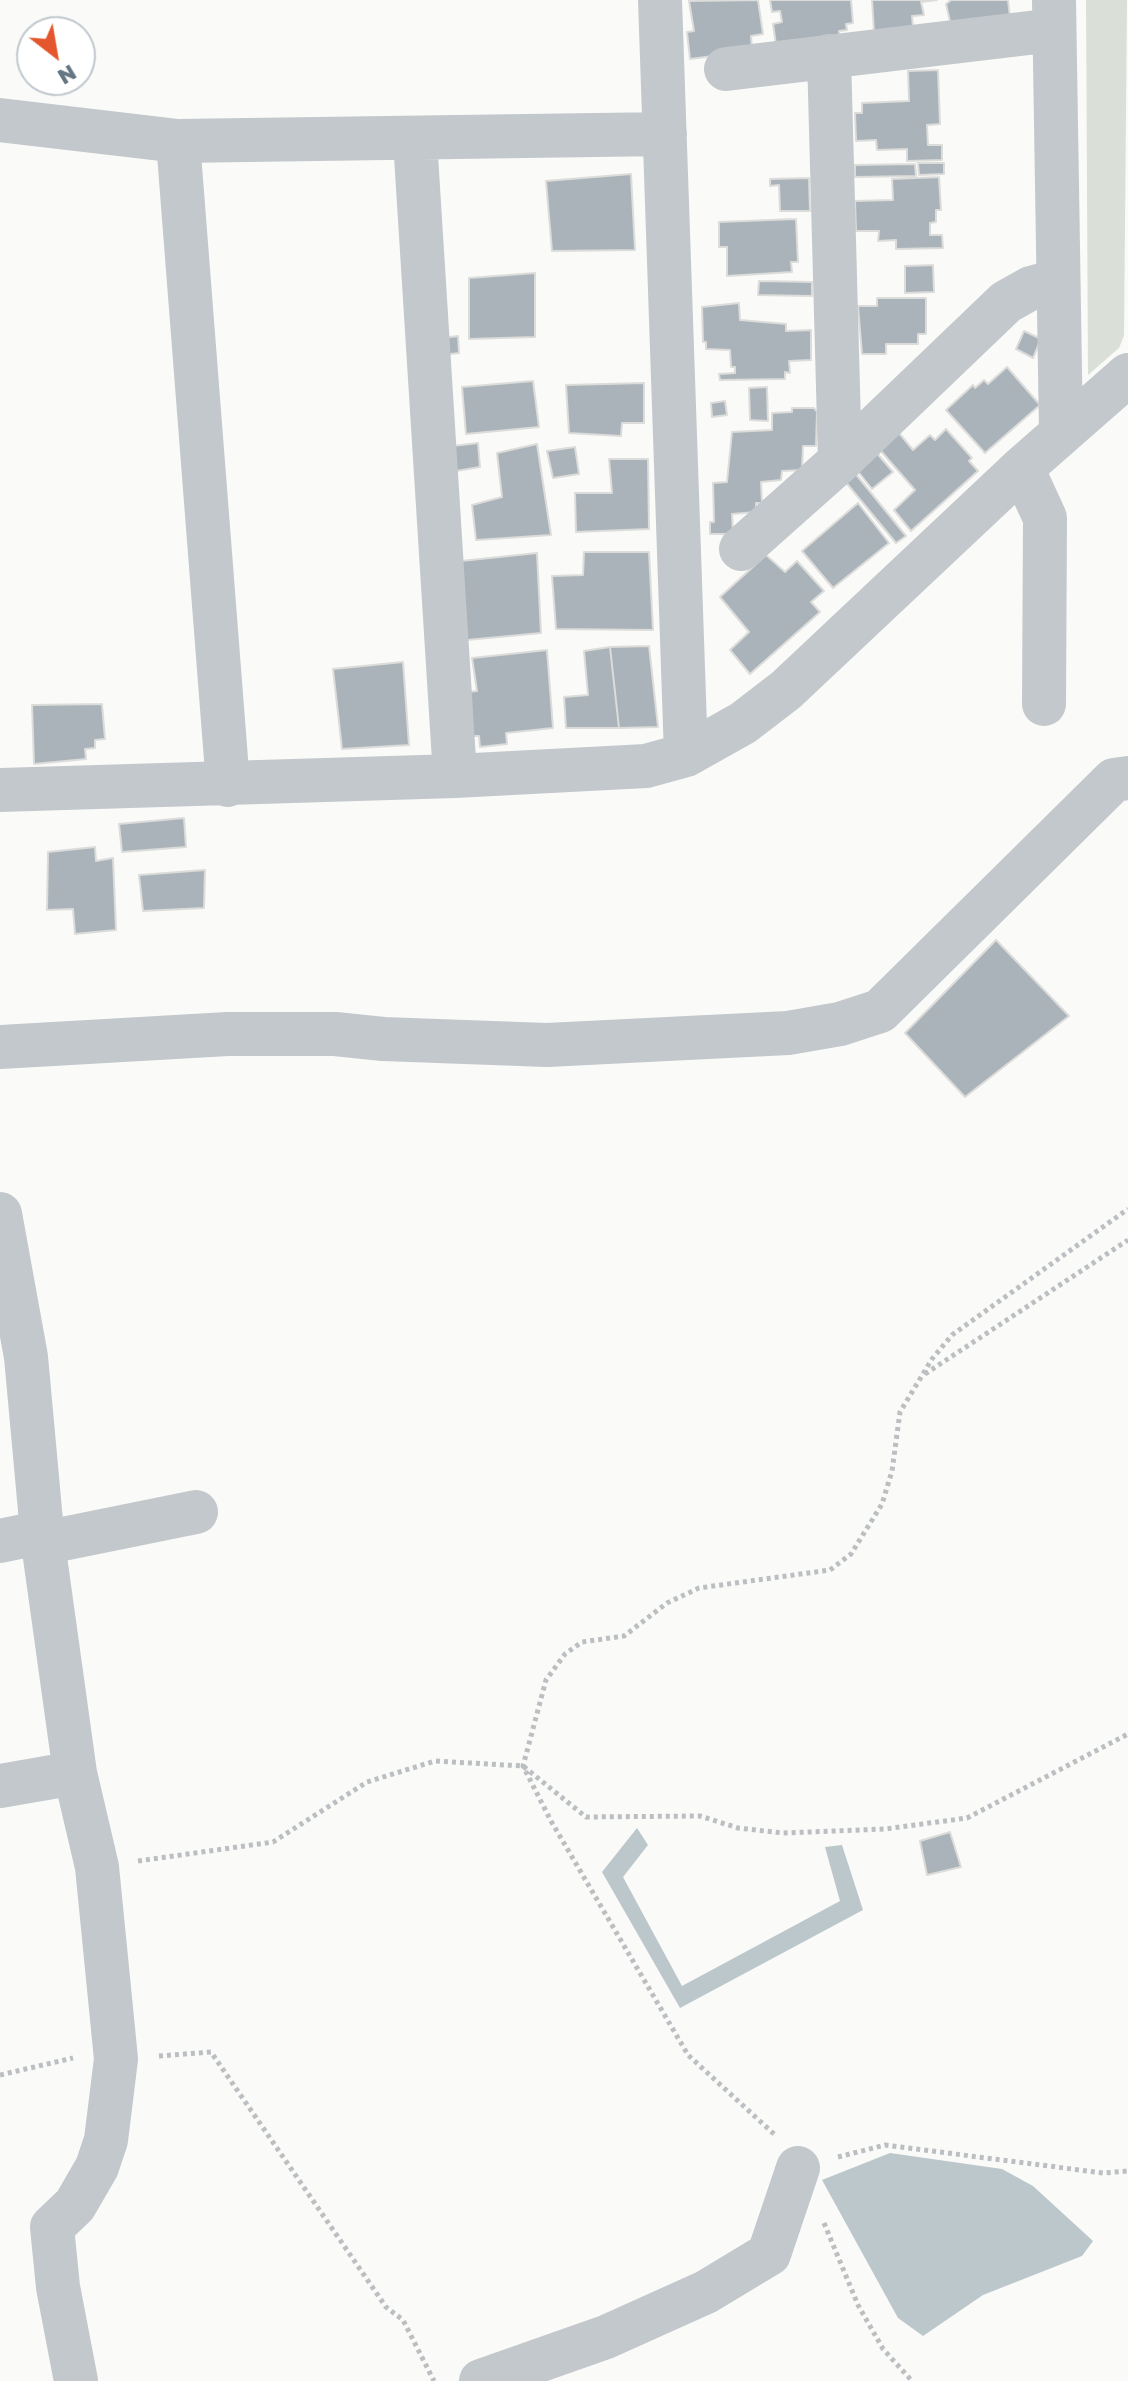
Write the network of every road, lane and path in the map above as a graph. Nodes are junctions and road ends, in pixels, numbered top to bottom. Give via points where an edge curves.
1 (660, 0) edge
2 (1054, 15) edge
3 (829, 56) junction
4 (726, 69) dead end
5 (0, 120) edge
6 (665, 134) junction
7 (415, 140) junction
8 (178, 141) junction
9 (1057, 281) junction
10 (1128, 375) edge
11 (1061, 432) junction
12 (840, 461) junction
13 (1022, 468) junction
14 (741, 549) dead end
15 (1044, 704) dead end
16 (686, 755) junction
17 (455, 776) junction
18 (1128, 778) edge
19 (228, 785) junction
20 (0, 790) edge
21 (0, 1047) edge
22 (1128, 1209) edge
23 (0, 1214) edge
24 (1128, 1240) edge
25 (922, 1376) junction
26 (196, 1512) dead end
27 (43, 1538) junction
28 (0, 1541) edge
29 (1128, 1734) edge
30 (523, 1766) junction
31 (75, 1773) junction
32 (0, 1786) edge
33 (97, 1867) junction
34 (116, 2054) junction
35 (0, 2075) edge
36 (798, 2168) junction
37 (1128, 2171) edge
38 (76, 2381) edge
39 (434, 2381) edge
40 (481, 2381) edge
41 (912, 2381) edge

1 - 6 street
2 - 3 street
2 - 9 street
3 - 4 street
3 - 12 street
5 - 8 street
6 - 7 street
6 - 16 street
7 - 8 street
7 - 17 street
8 - 19 street
9 - 11 street
9 - 12 street via 1006,302
10 - 11 street
11 - 13 street
12 - 14 street
13 - 15 street via 1045,518
13 - 16 street via 786,690 743,723
16 - 17 street via 646,766
17 - 19 street
18 - 21 street via 1114,780 880,1011 840,1024 788,1033 547,1045 228,1034
19 - 20 street
22 - 25 path via 952,1335
23 - 27 street via 26,1357
24 - 25 path
25 - 30 path via 900,1412 882,1504 851,1554 830,1570 699,1588 667,1603 624,1636 582,1642 565,1654 546,1680
26 - 27 street
27 - 28 street
27 - 31 street
29 - 30 path via 967,1818 885,1829 783,1833 738,1828 700,1816 586,1817
30 - 33 path via 435,1761 367,1782 273,1842
30 - 36 path via 688,2055 771,2129
31 - 32 street
31 - 33 street
33 - 34 street
34 - 35 path
34 - 38 street via 106,2140 97,2167 75,2205 52,2227
34 - 39 path via 211,2052 386,2307 403,2320
36 - 37 path via 885,2145 1103,2173
36 - 40 street via 769,2254 706,2292 606,2337
36 - 41 path via 858,2305 883,2349

